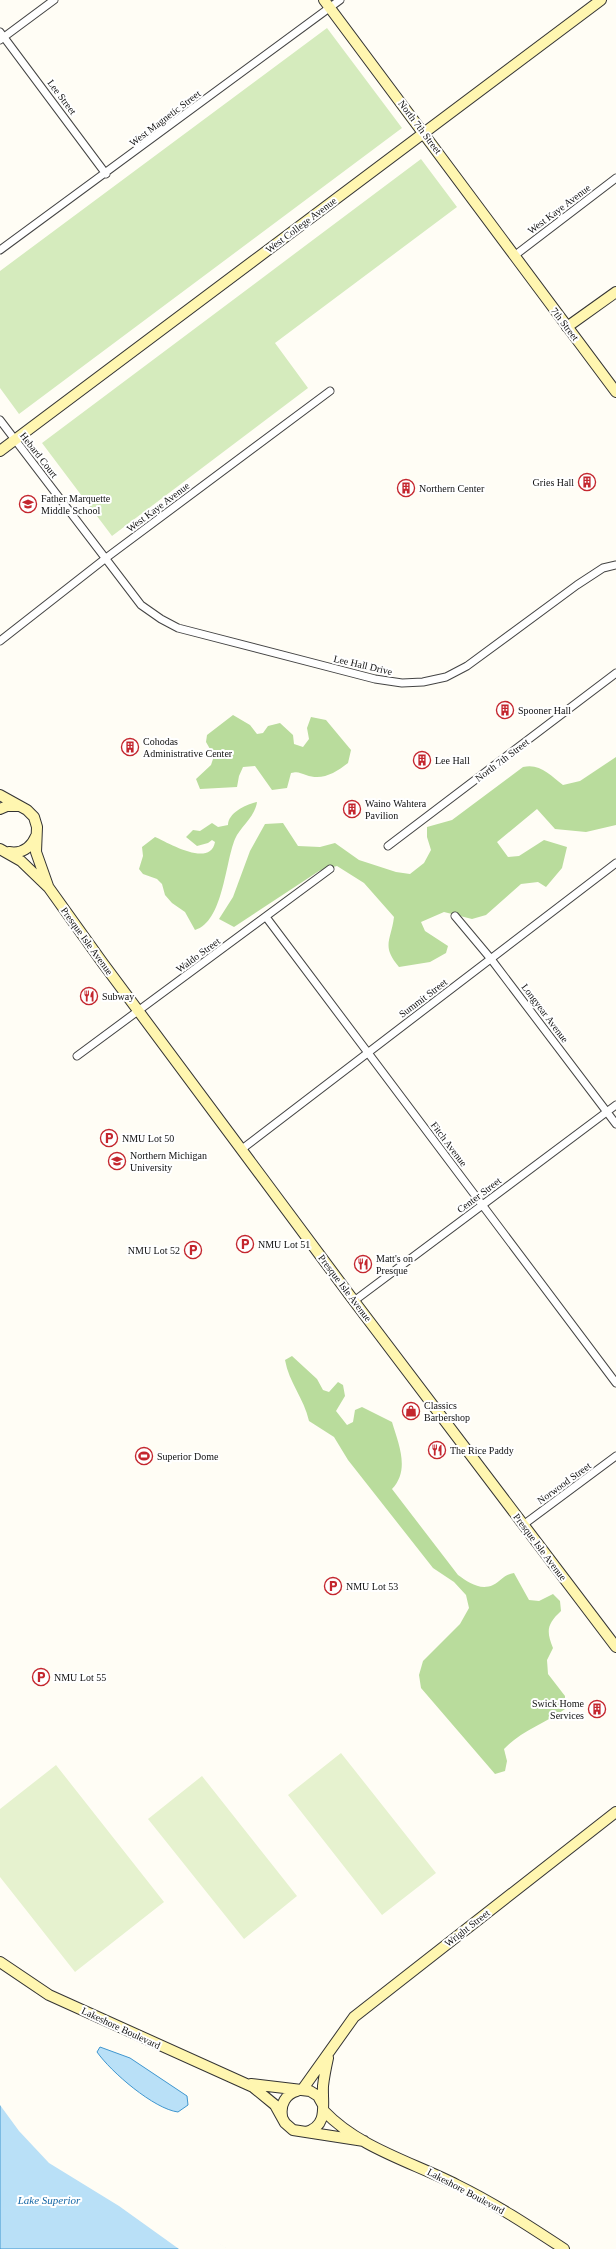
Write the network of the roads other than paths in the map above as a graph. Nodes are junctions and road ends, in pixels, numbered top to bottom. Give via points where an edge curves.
1 (54, 0) edge
2 (340, 0) edge
3 (601, 0) edge
4 (327, 4) edge
5 (1, 36) edge
6 (424, 133) junction
7 (106, 174) junction
8 (616, 178) edge
9 (0, 250) edge
10 (514, 256) junction
11 (616, 292) edge
12 (567, 327) junction
13 (330, 391) dead end
14 (616, 392) edge
15 (0, 420) edge
16 (15, 440) junction
17 (0, 451) edge
18 (106, 558) junction
19 (616, 565) edge
20 (0, 641) edge
21 (616, 673) edge
22 (0, 794) edge
23 (22, 807) junction
24 (0, 810) edge
25 (37, 832) junction
26 (388, 846) dead end
27 (3, 851) edge
28 (615, 866) edge
29 (330, 869) dead end
30 (49, 888) junction
31 (455, 916) dead end
32 (266, 917) junction
33 (491, 959) junction
34 (139, 1011) junction
35 (368, 1053) junction
36 (77, 1056) dead end
37 (616, 1105) edge
38 (607, 1112) junction
39 (616, 1124) edge
40 (242, 1149) junction
41 (482, 1205) junction
42 (354, 1302) junction
43 (616, 1383) edge
44 (616, 1456) edge
45 (523, 1525) junction
46 (616, 1647) edge
47 (616, 1812) edge
48 (0, 1962) edge
49 (328, 2054) junction
50 (247, 2084) junction
51 (300, 2090) junction
52 (324, 2109) junction
53 (283, 2120) junction
54 (306, 2132) junction
55 (364, 2141) junction
56 (564, 2249) edge

1 - 5 street
2 - 4 street, West Magnetic Street
3 - 6 street, West College Avenue
4 - 6 street, North 7th Street
4 - 7 street, West Magnetic Street
5 - 7 street, Lee Street
6 - 10 street, North 7th Street
6 - 16 street, West College Avenue
7 - 9 street, West Magnetic Street
8 - 10 street, West Kaye Avenue
10 - 12 street, 7th Street
11 - 12 street
12 - 14 street, 7th Street
13 - 18 street, West Kaye Avenue
15 - 16 street, Hebard Court
16 - 17 street, West College Avenue
16 - 18 street, Hebard Court
18 - 19 street, Lee Hall Drive via 142,605 178,628 375,679 402,683 446,677 467,666 577,584 603,568
18 - 20 street, West Kaye Avenue
21 - 26 street, North 7th Street
22 - 23 street, Presque Isle Avenue
23 - 24 street via 12,805
23 - 25 street, Presque Isle Avenue via 34,817
25 - 27 street via 33,842 26,849 16,853
25 - 30 street, Presque Isle Avenue via 36,852
27 - 30 street, Presque Isle Avenue
28 - 33 street, Summit Street
29 - 32 street, Waldo Street
30 - 34 street, Presque Isle Avenue
31 - 33 street, Longyear Avenue
32 - 34 street, Waldo Street
32 - 35 street, Fitch Avenue
33 - 35 street, Summit Street
33 - 38 street, Longyear Avenue
34 - 36 street, Waldo Street
34 - 40 street, Presque Isle Avenue
35 - 40 street, Summit Street
35 - 41 street, Fitch Avenue
37 - 38 street, Center Street
38 - 39 street, Longyear Avenue
38 - 41 street, Center Street
40 - 42 street, Presque Isle Avenue
41 - 42 street, Center Street
41 - 43 street, Fitch Avenue
42 - 45 street, Presque Isle Avenue
44 - 45 street, Norwood Street
45 - 46 street, Presque Isle Avenue
47 - 49 street, Wright Street via 365,2008 348,2023
48 - 50 street, Lakeshore Boulevard via 54,1997
49 - 51 street, Wright Street
49 - 52 street, Wright Street via 323,2084
50 - 51 street, Lakeshore Boulevard
50 - 53 street, Lakeshore Boulevard via 271,2101
51 - 52 street, Lakeshore Boulevard via 315,2094
51 - 53 street, Wright Street via 289,2095 283,2103
52 - 54 street via 318,2125
52 - 55 street, Lakeshore Boulevard via 338,2126
53 - 54 street, Lakeshore Boulevard via 293,2130
54 - 55 street, Lakeshore Boulevard
55 - 56 street, Lakeshore Boulevard via 503,2210

